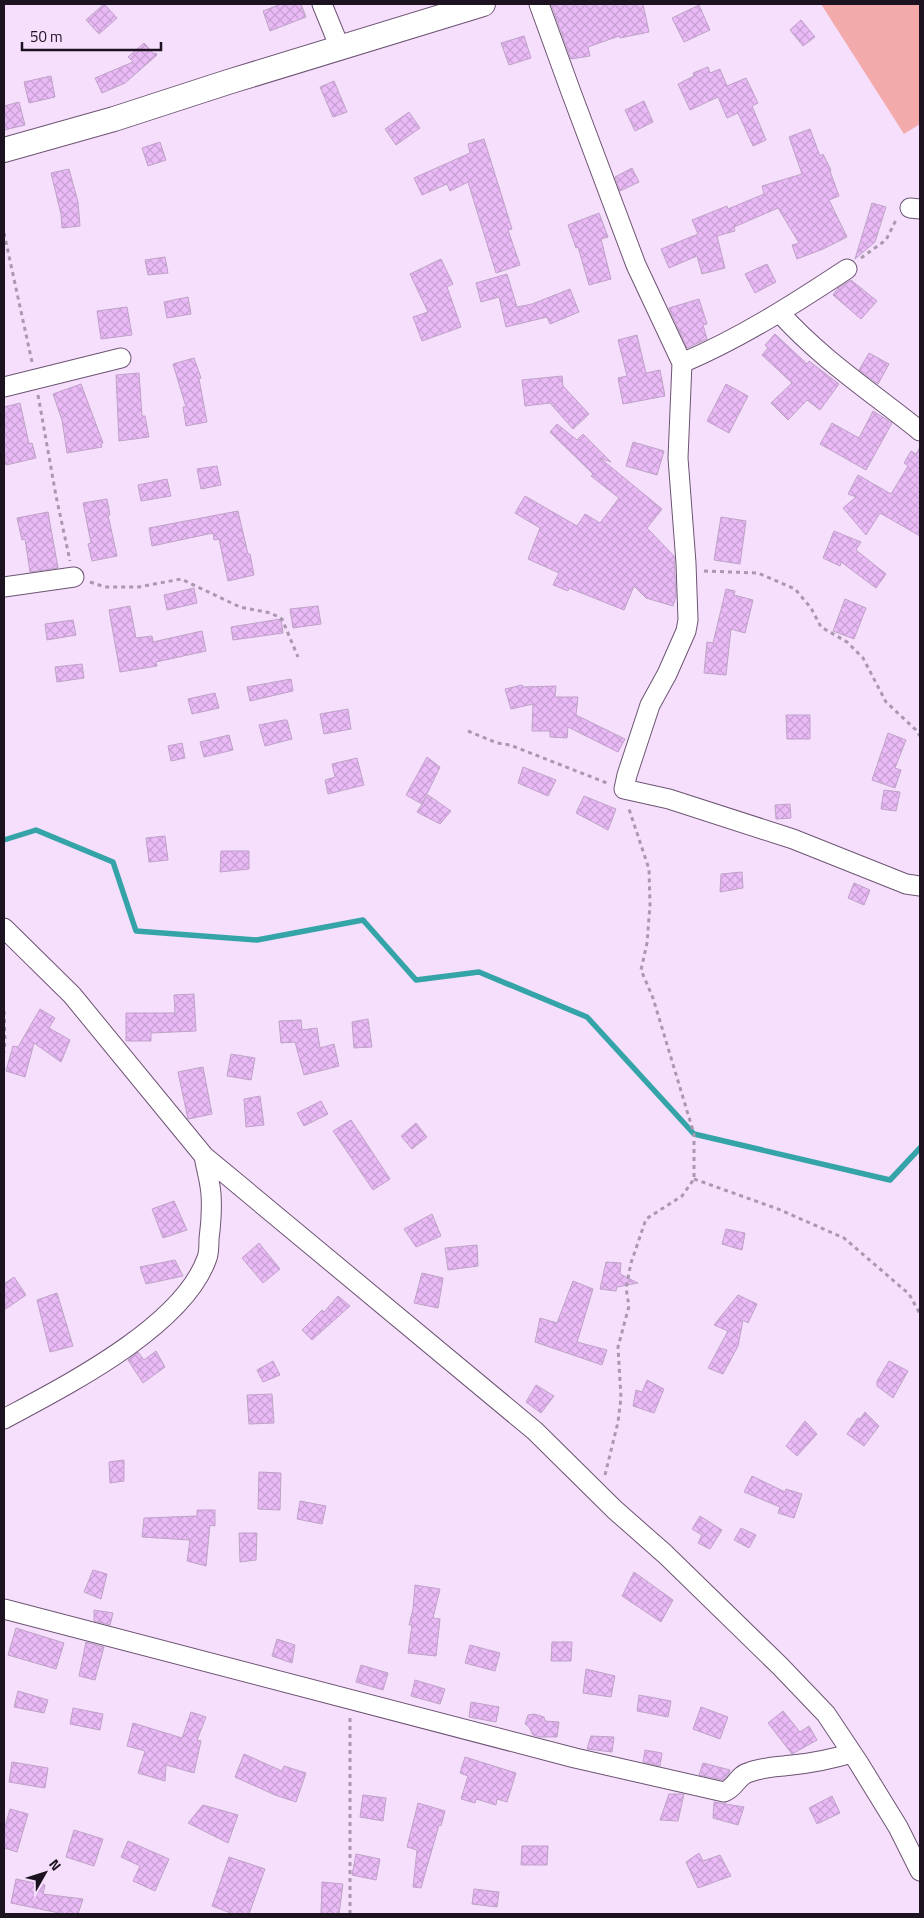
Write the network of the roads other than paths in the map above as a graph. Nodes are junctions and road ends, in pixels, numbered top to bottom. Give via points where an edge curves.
1 (322, 4) edge
2 (483, 4) edge
3 (539, 4) edge
4 (340, 48) junction
5 (4, 150) edge
6 (847, 268) road end
7 (780, 313) junction
8 (121, 358) dead end
9 (682, 363) junction
10 (4, 387) edge
11 (920, 431) edge
12 (74, 577) road end
13 (4, 587) edge
14 (920, 886) edge
15 (4, 928) edge
16 (204, 1156) junction
17 (4, 1419) edge
18 (4, 1609) edge
19 (852, 1753) junction
20 (920, 1871) edge

1 - 4 street
2 - 4 street
3 - 9 street via 636,265
4 - 5 street
6 - 7 street
7 - 9 street via 714,350
7 - 11 street via 831,362
8 - 10 street
9 - 14 street via 678,458 688,620 667,674 650,705 624,790 669,799 793,839 906,884
12 - 13 street
15 - 16 street via 72,995
16 - 17 street via 211,1193 210,1224 207,1257 194,1284 148,1331 80,1378
16 - 19 street via 535,1431 787,1673 826,1714
18 - 19 street via 575,1758 724,1792 731,1790 739,1776 746,1772 830,1760
19 - 20 street via 898,1827

